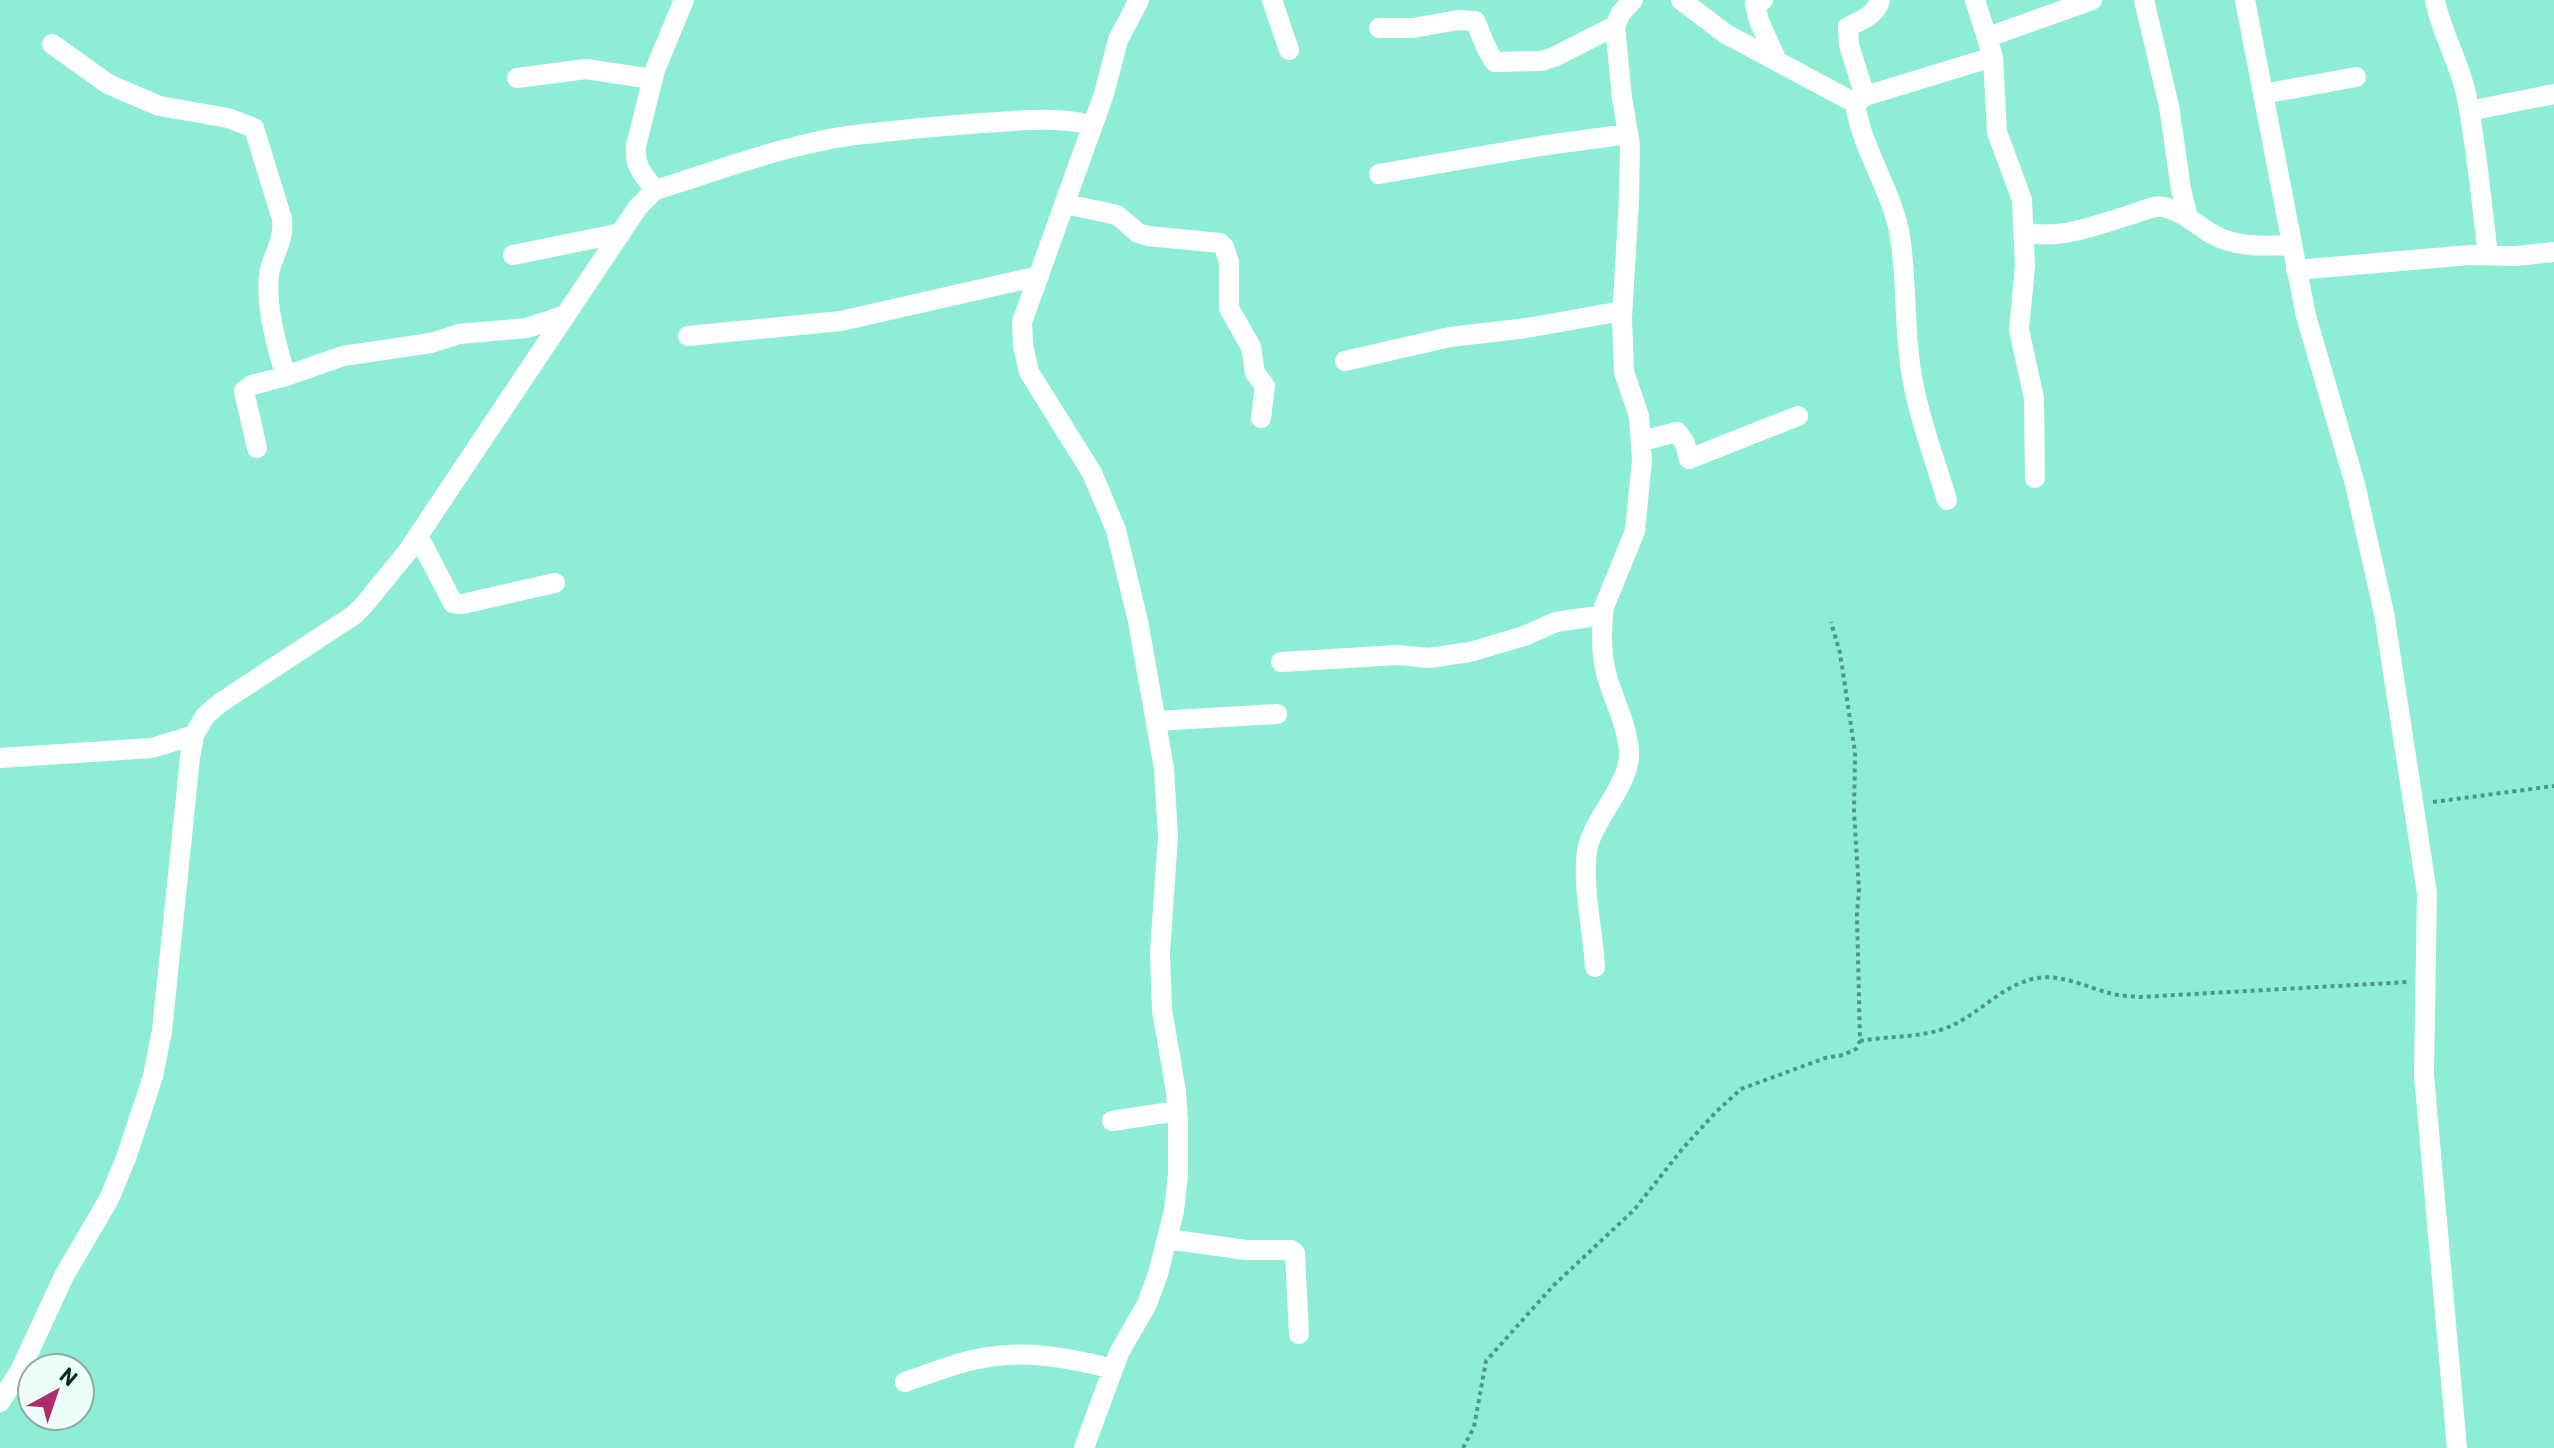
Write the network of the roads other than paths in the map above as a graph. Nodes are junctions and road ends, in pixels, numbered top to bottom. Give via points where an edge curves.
1 (684, 0) edge
2 (1139, 0) edge
3 (1272, 0) edge
4 (1633, 0) edge
5 (1681, 0) edge
6 (1763, 0) edge
7 (1880, 0) edge
8 (1975, 0) edge
9 (2092, 0) edge
10 (2144, 0) edge
11 (2245, 0) edge
12 (2435, 0) edge
13 (2066, 4) edge
14 (1615, 26) junction
15 (1379, 28) dead end
16 (52, 44) dead end
17 (1991, 47) junction
18 (1289, 50) dead end
19 (1777, 61) junction
20 (2356, 77) dead end
21 (517, 78) dead end
22 (652, 79) junction
23 (2263, 94) junction
24 (2554, 94) edge
25 (1860, 100) junction
26 (2469, 111) junction
27 (1091, 125) junction
28 (1628, 134) junction
29 (1379, 174) dead end
30 (655, 190) junction
31 (1066, 204) junction
32 (2188, 218) junction
33 (2024, 232) junction
34 (621, 233) junction
35 (2291, 245) junction
36 (2554, 252) edge
37 (2488, 254) junction
38 (513, 255) dead end
39 (2296, 270) junction
40 (1039, 276) junction
41 (1622, 311) junction
42 (566, 315) junction
43 (688, 336) dead end
44 (1345, 361) dead end
45 (286, 376) junction
46 (1798, 416) dead end
47 (1261, 418) dead end
48 (1642, 441) junction
49 (257, 448) dead end
50 (2035, 478) dead end
51 (1947, 500) dead end
52 (418, 536) junction
53 (555, 583) dead end
54 (1603, 615) junction
55 (1281, 662) dead end
56 (1277, 714) dead end
57 (1156, 721) junction
58 (194, 735) junction
59 (0, 758) edge
60 (1595, 967) dead end
61 (1177, 1111) junction
62 (1112, 1121) dead end
63 (1167, 1239) junction
64 (1299, 1334) dead end
65 (1113, 1369) junction
66 (905, 1382) dead end
67 (0, 1402) edge
68 (1084, 1448) edge
69 (2457, 1448) edge

1 - 22 street
2 - 27 street via 1118,40
3 - 18 street
4 - 14 street
5 - 19 street via 1726,34
6 - 19 street via 1755,4 1756,15
7 - 25 street via 1868,17 1848,27
8 - 17 street
9 - 13 street
10 - 32 street
11 - 23 street
12 - 26 street
13 - 17 street
14 - 15 street via 1541,61 1495,62 1475,21
14 - 28 street
16 - 45 street via 108,84 159,106 254,128 282,219 280,248 270,268 271,315
17 - 25 street
17 - 33 street via 1994,118 2022,200
19 - 25 street
20 - 23 street
21 - 22 street via 586,69
22 - 30 street via 635,157
23 - 35 street
24 - 26 street
25 - 51 street via 1861,127 1900,236 1911,372
26 - 37 street
27 - 30 street via 1031,119 854,135
27 - 31 street
28 - 29 street
28 - 41 street
30 - 34 street
31 - 40 street
31 - 47 street via 1117,215 1148,236 1224,247 1229,308 1265,386
32 - 33 street via 2162,206 2059,234
32 - 35 street via 2234,243
33 - 50 street via 2019,330 2032,383
34 - 38 street
34 - 42 street
35 - 39 street
36 - 37 street
37 - 39 street
39 - 69 street via 2384,613 2427,893 2424,1075
40 - 43 street via 841,321
40 - 57 street via 1022,322 1029,372 1092,473 1116,530
41 - 44 street via 1450,337
41 - 48 street via 1624,372
42 - 45 street via 527,328 459,334 343,356
42 - 52 street
45 - 49 street via 244,391
46 - 48 street via 1689,459 1677,432
48 - 54 street via 1635,531
52 - 53 street via 453,603
52 - 58 street via 354,615 242,686 205,716
54 - 55 street via 1556,622 1470,652 1429,658
54 - 60 street via 1607,676 1630,751 1627,770 1587,850
56 - 57 street
57 - 61 street via 1168,837 1160,952 1162,1010
58 - 59 street via 152,748
58 - 67 street via 153,1076 109,1199
61 - 62 street
61 - 63 street via 1178,1174
63 - 64 street via 1291,1250
63 - 65 street via 1147,1304
65 - 66 street via 1016,1355 988,1357
65 - 68 street

